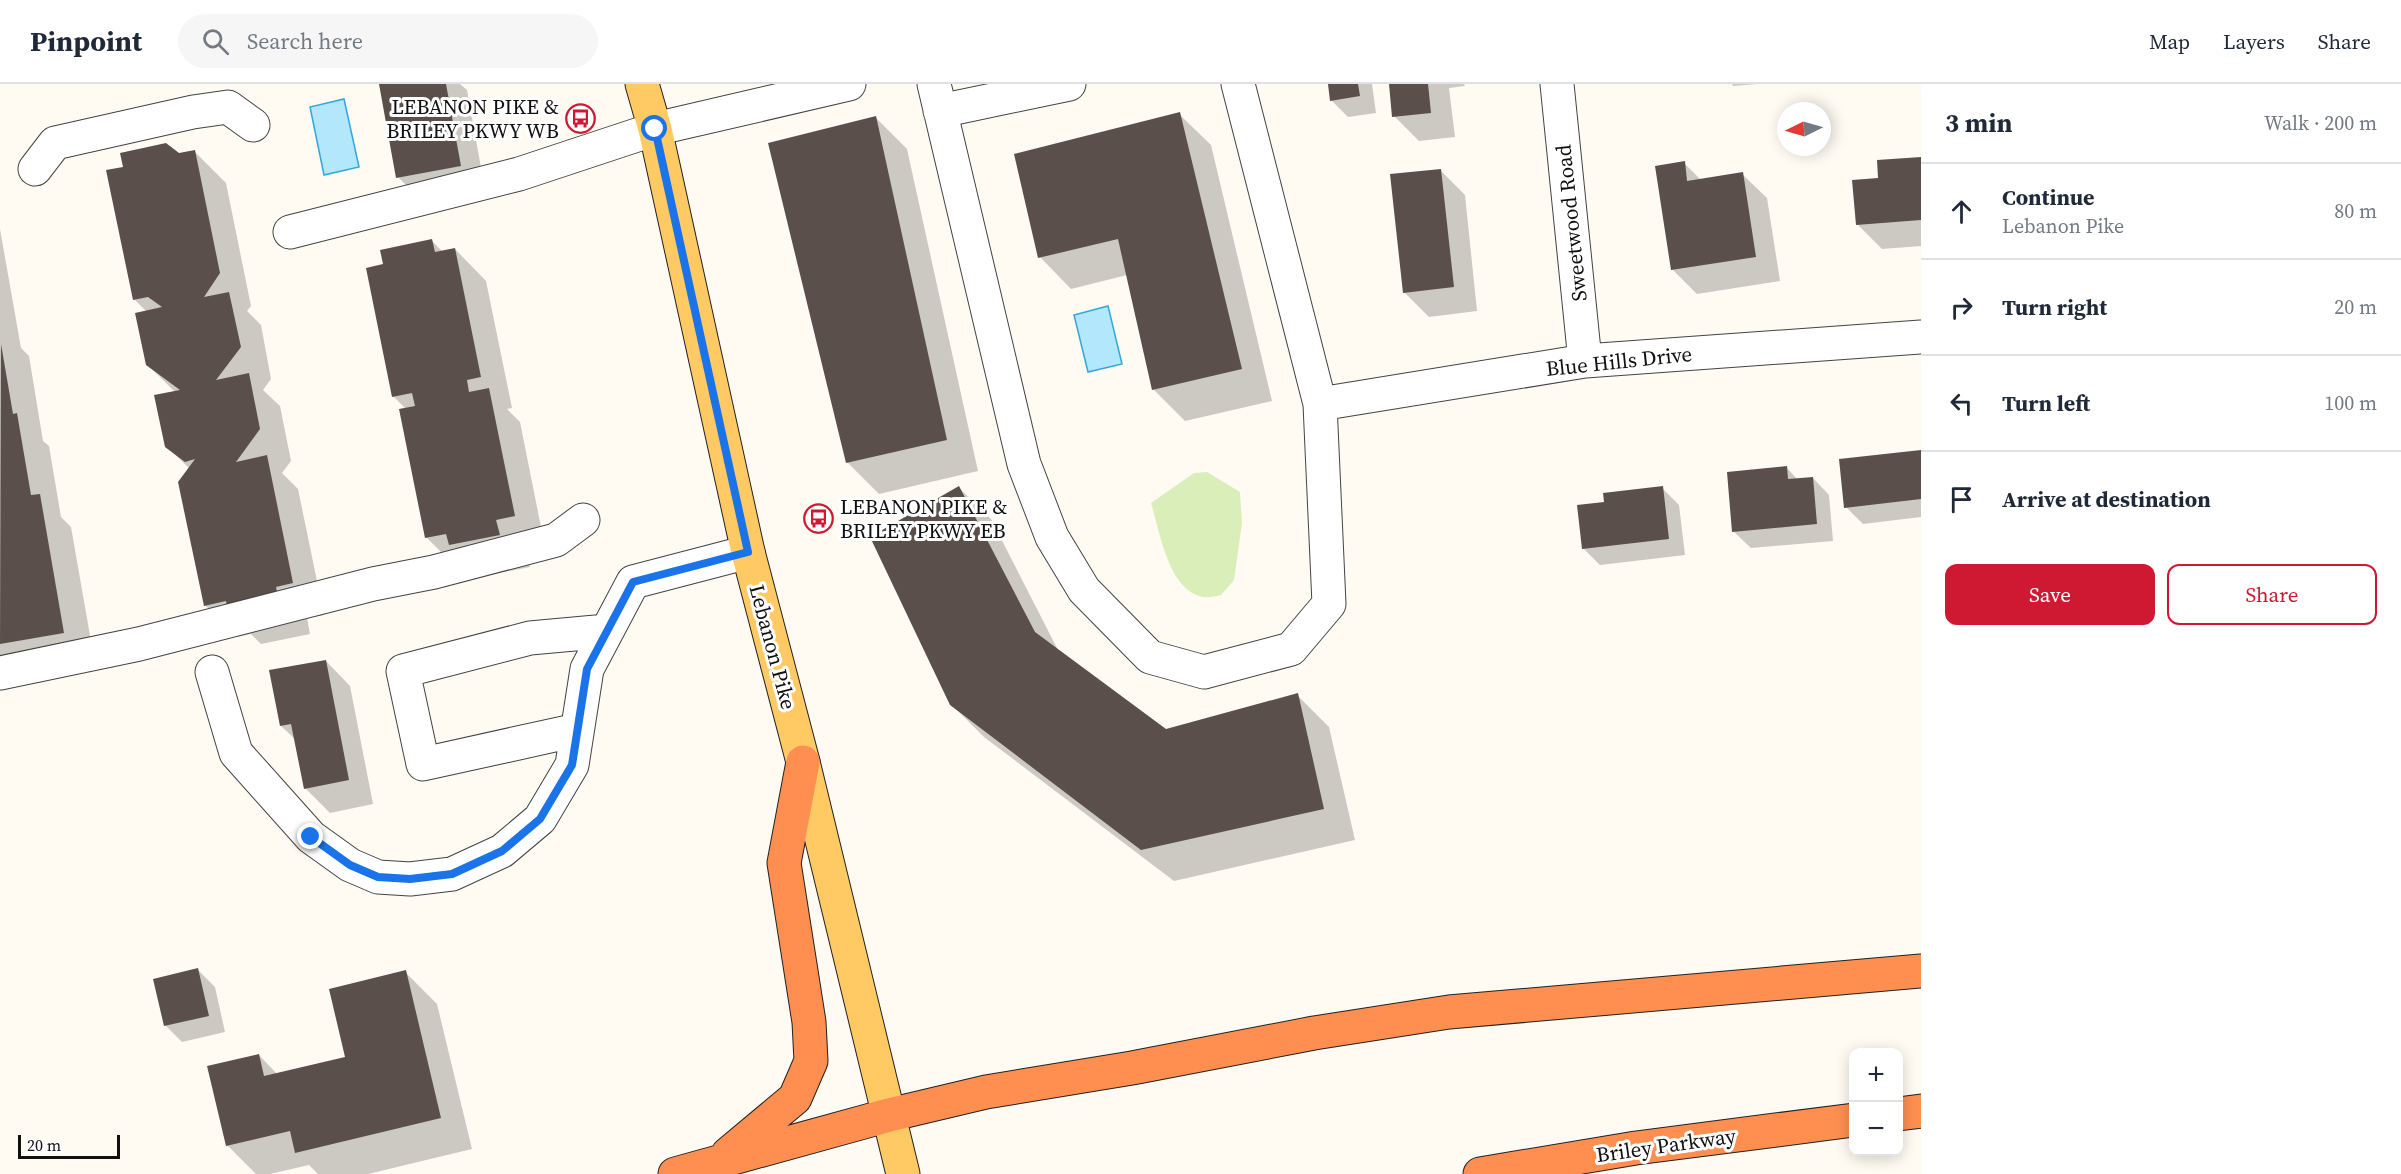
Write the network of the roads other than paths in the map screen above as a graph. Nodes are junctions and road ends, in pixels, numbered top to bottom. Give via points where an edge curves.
1 (642, 84) edge
2 (849, 84) edge
3 (1069, 84) edge
4 (1238, 84) edge
5 (1557, 84) edge
6 (937, 97) edge
7 (253, 125) dead end
8 (655, 129) junction
9 (35, 169) dead end
10 (290, 232) dead end
11 (1921, 337) edge
12 (1585, 361) junction
13 (1320, 404) junction
14 (583, 520) dead end
15 (748, 552) junction
16 (607, 631) junction
17 (0, 672) edge
18 (212, 672) dead end
19 (577, 730) junction
20 (803, 762) junction
21 (1921, 971) edge
22 (1921, 1111) edge
23 (1903, 1113) edge
24 (890, 1115) junction
25 (1849, 1121) edge
26 (719, 1161) junction
27 (675, 1174) edge
28 (903, 1174) edge
29 (1480, 1174) edge

1 - 8 main road, Lebanon Pike
2 - 8 street
3 - 6 street
4 - 13 street
5 - 12 street, Sweetwood Road
6 - 13 street via 1028,474 1052,537 1084,590 1150,657 1203,672 1290,649 1329,604
7 - 9 street via 228,108 193,112 55,143
8 - 10 street via 519,174
8 - 15 main road, Lebanon Pike
11 - 12 street, Blue Hills Drive
12 - 13 street, Blue Hills Drive
14 - 17 street via 556,540 434,572 139,644
15 - 16 street via 633,582
15 - 20 main road, Lebanon Pike
16 - 19 street via 587,669
16 - 19 street via 530,638 403,671 423,764
18 - 19 street via 236,753 311,837 350,865 378,877 410,879 452,874 502,851 540,819 572,765
20 - 24 main road, Lebanon Pike
20 - 26 highway via 784,863 809,1022 811,1061 795,1098
21 - 24 highway via 1449,1012 986,1092
22 - 23 highway
24 - 26 highway
24 - 28 main road, Lebanon Pike
25 - 29 highway, Briley Parkway via 1636,1148
26 - 27 highway

